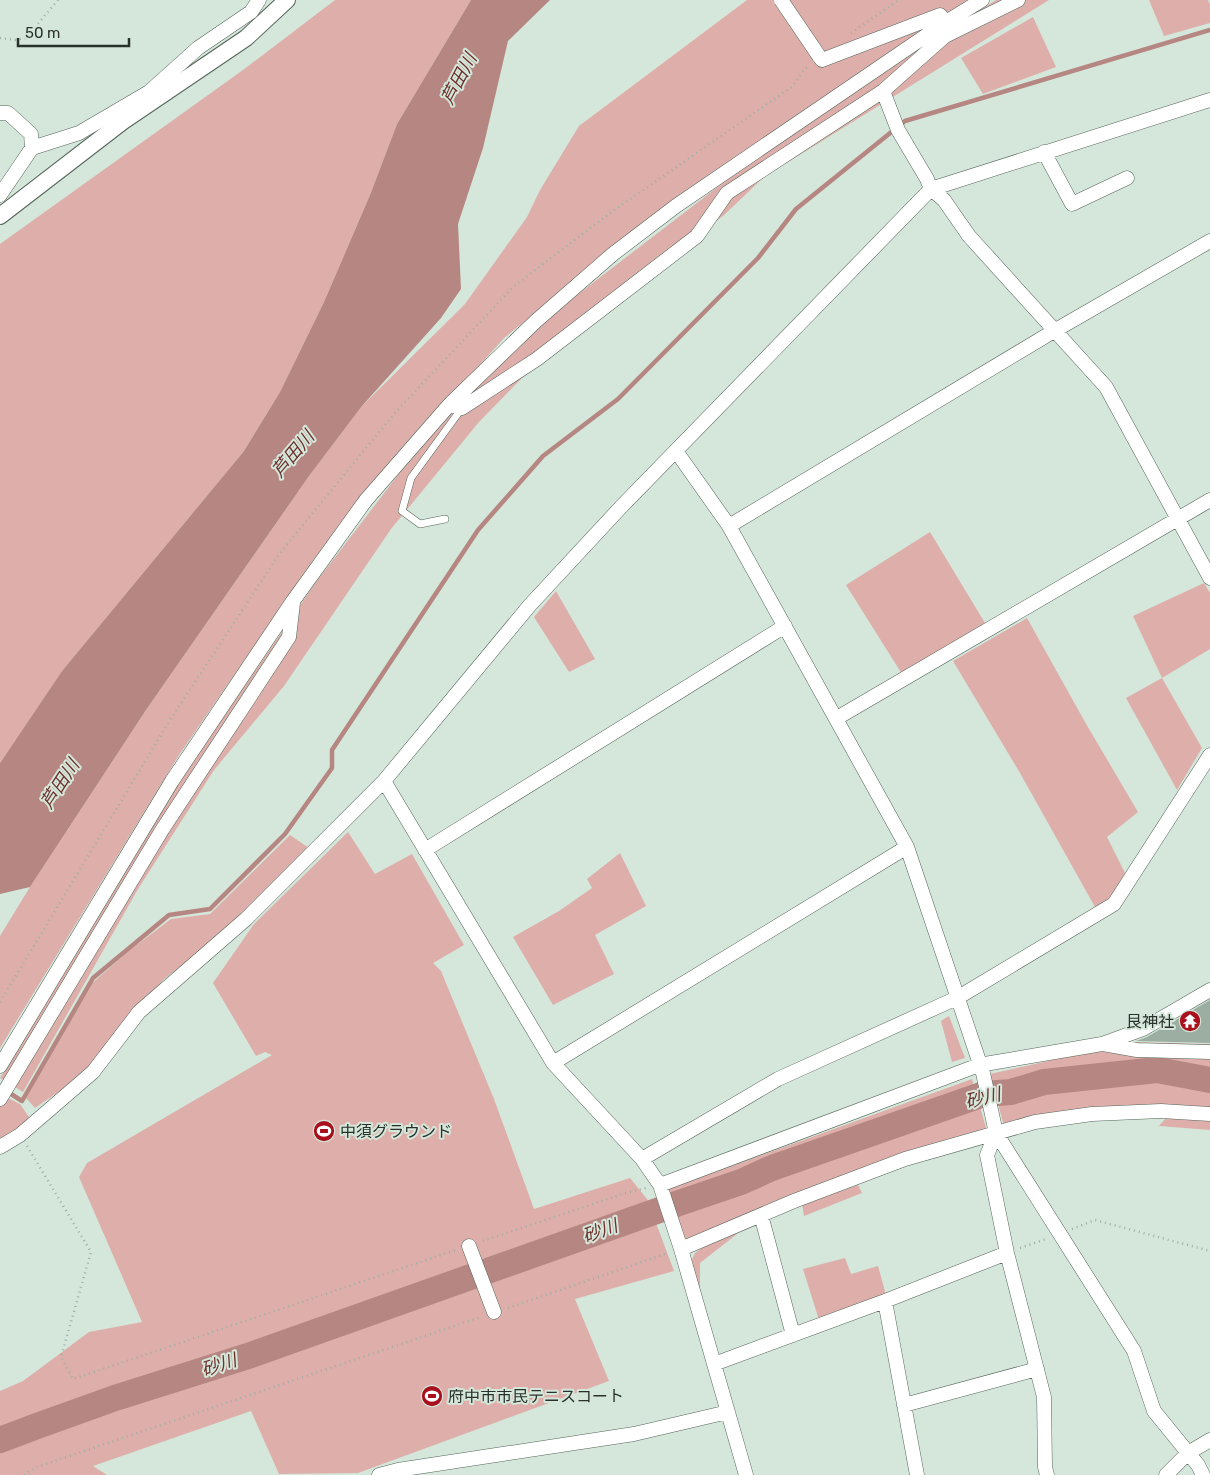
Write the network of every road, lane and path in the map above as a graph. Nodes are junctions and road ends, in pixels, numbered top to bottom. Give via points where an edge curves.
1 (58, 0) edge
2 (259, 0) edge
3 (781, 0) edge
4 (982, 0) edge
5 (1018, 0) edge
6 (284, 2) edge
7 (946, 29) junction
8 (0, 38) edge
9 (883, 91) junction
10 (152, 96) junction
11 (1210, 100) edge
12 (0, 113) edge
13 (32, 148) junction
14 (1044, 152) junction
15 (1127, 178) dead end
16 (931, 189) junction
17 (0, 195) edge
18 (0, 216) edge
19 (1210, 241) edge
20 (1054, 331) junction
21 (456, 406) junction
22 (676, 451) junction
23 (1210, 500) edge
24 (445, 519) dead end
25 (1178, 520) junction
26 (729, 526) junction
27 (1210, 578) edge
28 (293, 601) junction
29 (785, 626) junction
30 (837, 718) junction
31 (1210, 754) edge
32 (384, 782) junction
33 (908, 847) junction
34 (424, 850) junction
35 (1210, 990) edge
36 (957, 998) junction
37 (1102, 1044) junction
38 (1210, 1052) edge
39 (553, 1063) junction
40 (0, 1066) edge
41 (981, 1069) junction
42 (0, 1099) edge
43 (1210, 1114) edge
44 (996, 1133) junction
45 (20, 1135) junction
46 (0, 1147) edge
47 (642, 1160) junction
48 (660, 1185) junction
49 (761, 1215) junction
50 (1060, 1233) junction
51 (469, 1246) junction
52 (681, 1249) junction
53 (1210, 1251) edge
54 (1008, 1253) junction
55 (885, 1301) junction
56 (494, 1312) junction
57 (793, 1335) junction
58 (714, 1364) junction
59 (1037, 1369) junction
60 (904, 1404) junction
61 (728, 1412) junction
62 (1210, 1440) edge
63 (1188, 1453) junction
64 (399, 1473) edge
65 (24, 1475) edge
66 (379, 1475) edge
67 (746, 1475) edge
68 (917, 1475) edge
69 (1048, 1475) edge
70 (1166, 1475) edge
71 (1203, 1475) edge

1 - 8 path via 26,38
2 - 10 street via 251,12 198,48
3 - 7 street, bridge via 822,60 940,15
4 - 7 street
5 - 7 street
6 - 10 street via 246,38
7 - 9 street
7 - 21 street via 676,206 613,254 536,321
9 - 16 street via 898,130
9 - 21 street via 727,193 697,236 538,360
10 - 13 street via 79,133
10 - 18 street
11 - 14 street
12 - 13 street via 8,113 31,134
13 - 17 street
14 - 15 street via 1072,204
14 - 16 street
16 - 20 street via 944,200 969,236
16 - 22 street
19 - 20 street
20 - 25 street via 1106,387
20 - 26 street
21 - 24 lane via 412,478 402,511 420,524
21 - 28 street via 366,500
22 - 26 street
22 - 32 street via 530,605
23 - 25 street
25 - 27 street
25 - 30 street
26 - 29 street
28 - 40 street via 172,781
28 - 42 street via 289,637 162,830
29 - 30 street
29 - 34 street
30 - 33 street
31 - 36 street via 1114,904
32 - 34 street
32 - 45 street via 246,919 140,1012 93,1072
33 - 36 street
33 - 39 street
34 - 39 street
35 - 37 street via 1143,1029
36 - 41 street
36 - 47 street via 778,1079
37 - 38 street via 1137,1050
37 - 41 street
39 - 47 street
41 - 44 street
41 - 48 street
43 - 44 street via 1161,1111 1092,1114 1035,1122
44 - 49 street via 905,1159
44 - 50 street
44 - 54 street via 987,1155
45 - 46 street
45 - 51 path via 91,1252 61,1357 73,1379
47 - 48 street
48 - 51 path via 626,1193
48 - 52 street
49 - 52 street
49 - 57 street
50 - 53 path via 1095,1220
50 - 54 path
50 - 63 street via 1134,1351 1154,1411
51 - 56 street
52 - 56 path
52 - 58 street
54 - 55 street
54 - 59 street
55 - 57 street
55 - 60 street
56 - 65 path via 37,1467
57 - 58 street
58 - 61 street
59 - 60 street
59 - 69 street via 1044,1397 1045,1467
60 - 68 street
61 - 64 street via 634,1434
61 - 67 street
62 - 63 street
63 - 70 street
63 - 71 street
64 - 66 street

